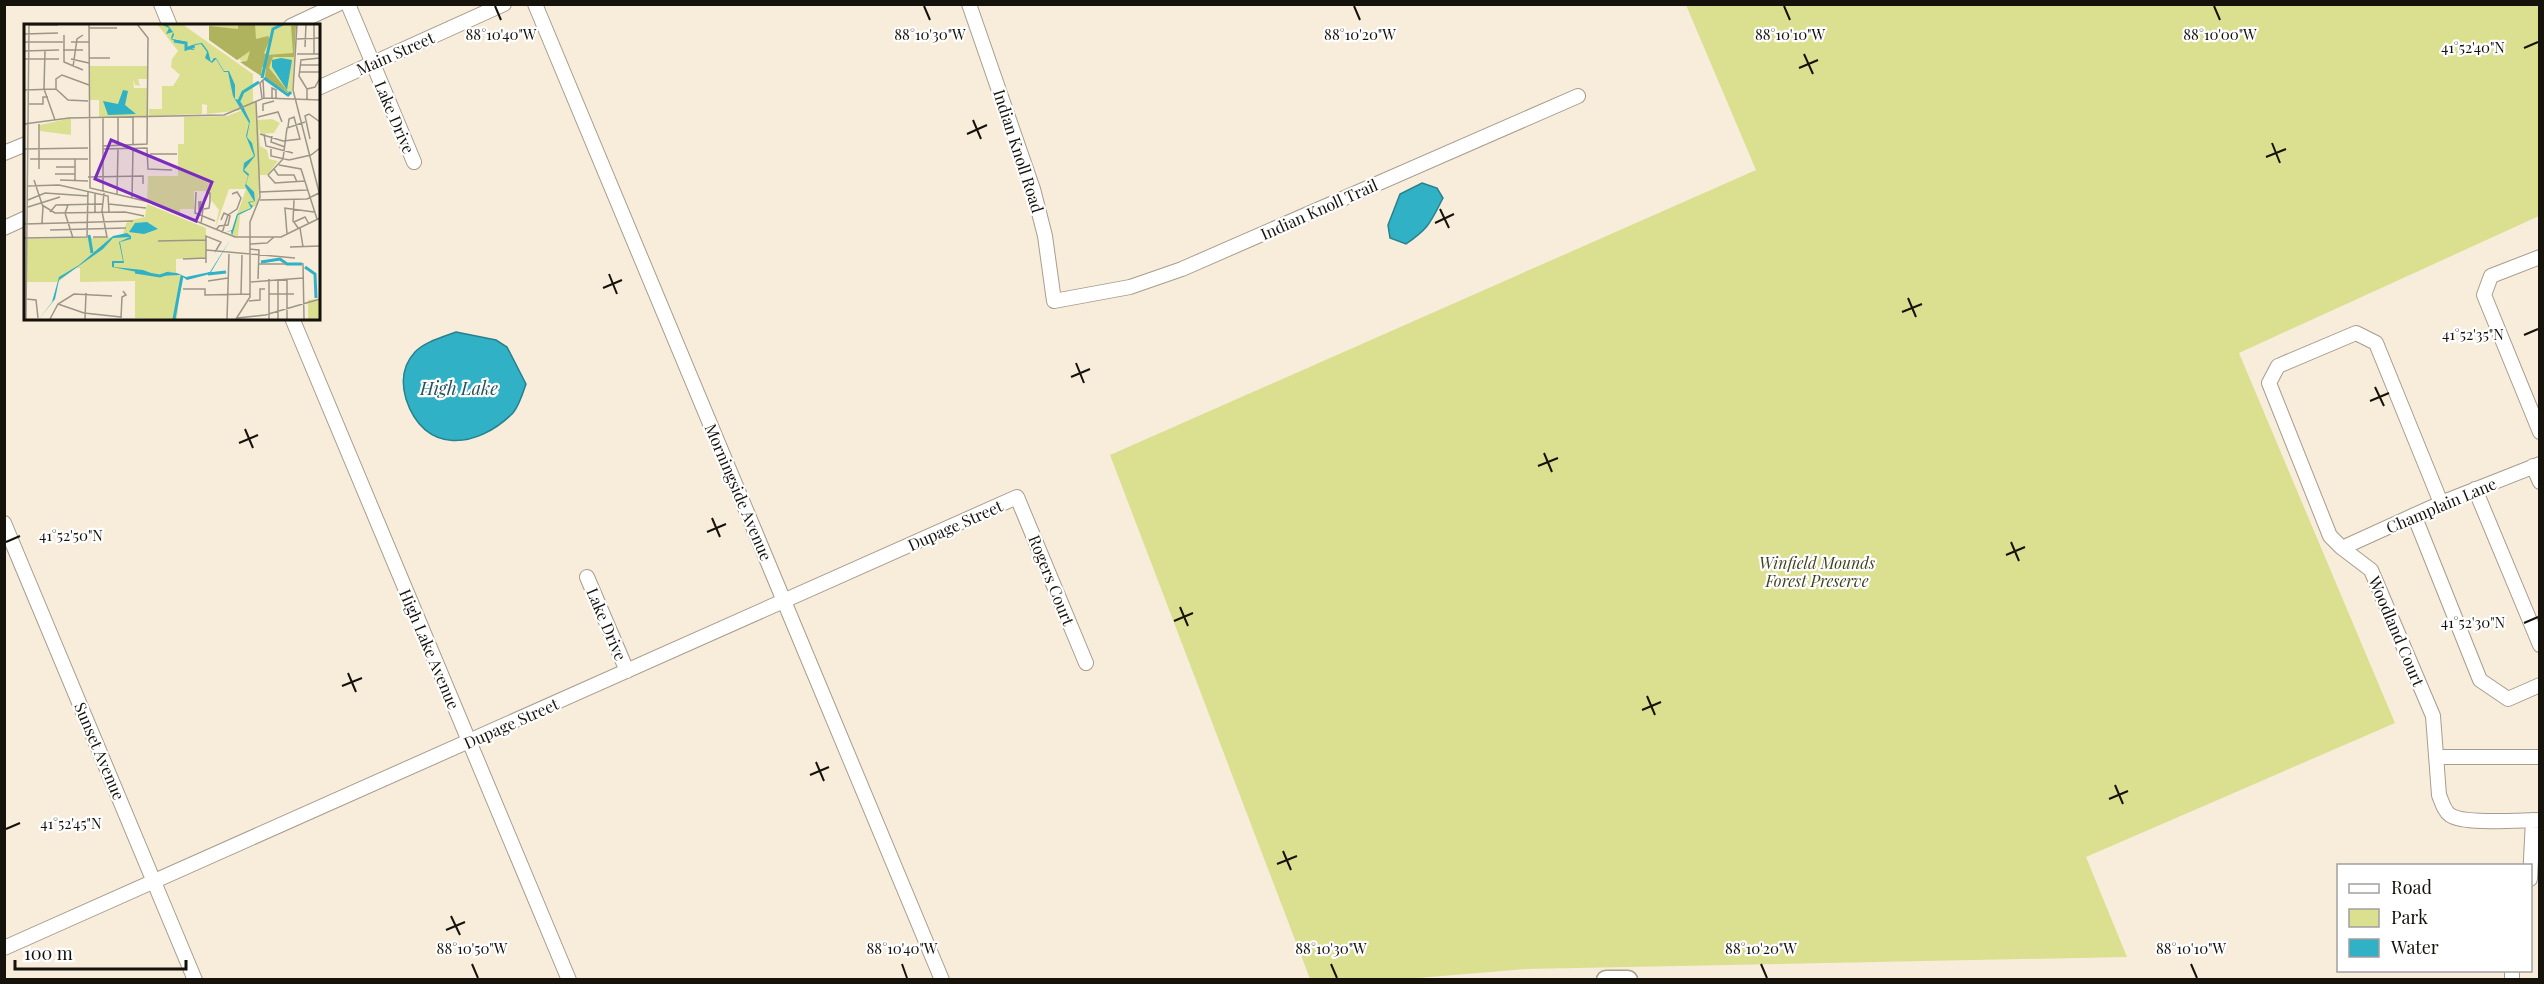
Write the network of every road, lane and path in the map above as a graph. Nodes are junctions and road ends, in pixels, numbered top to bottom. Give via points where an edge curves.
1 (162, 4) edge
2 (338, 4) edge
3 (348, 4) edge
4 (504, 4) edge
5 (535, 4) edge
6 (969, 4) edge
7 (169, 24) edge
8 (295, 24) edge
9 (373, 63) junction
10 (320, 87) edge
11 (1578, 96) dead end
12 (24, 145) edge
13 (4, 153) edge
14 (414, 162) dead end
15 (24, 219) edge
16 (4, 228) edge
17 (2540, 258) edge
18 (1054, 301) joint
19 (293, 320) edge
20 (2540, 432) edge
21 (2536, 465) edge
22 (2540, 482) edge
23 (2475, 489) junction
24 (1017, 497) joint
25 (2441, 503) junction
26 (2414, 515) junction
27 (4, 524) edge
28 (2342, 548) junction
29 (587, 577) dead end
30 (784, 601) junction
31 (2540, 645) edge
32 (1086, 663) dead end
33 (627, 671) junction
34 (2540, 686) edge
35 (469, 741) junction
36 (2438, 757) junction
37 (2540, 757) edge
38 (2536, 820) edge
39 (2532, 866) edge
40 (154, 882) junction
41 (4, 948) edge
42 (195, 980) edge
43 (568, 980) edge
44 (942, 980) edge
45 (1606, 980) edge
46 (1628, 980) edge

1 - 7 street
2 - 8 street
3 - 9 street, Lake Drive
4 - 9 street, Main Street
5 - 30 street, Morningside Avenue
6 - 18 street, Indian Knoll Road via 1034,189
9 - 10 street, Main Street
9 - 14 street, Lake Drive
11 - 18 street, Indian Knoll Trail via 1182,269 1130,287
12 - 13 street
15 - 16 street
17 - 20 street via 2492,276 2484,295
19 - 35 street, High Lake Avenue
21 - 22 street
21 - 23 street, Champlain Lane
23 - 25 street, Champlain Lane
23 - 31 street
24 - 30 street, Dupage Street
24 - 32 street, Rogers Court
25 - 26 street, Champlain Lane
25 - 28 street, Woodland Court via 2376,343 2356,333 2278,366 2269,383 2330,536
26 - 28 street, Champlain Lane
26 - 34 street via 2480,680 2508,699
27 - 40 street, Sunset Avenue
28 - 36 street, Woodland Court via 2371,570 2433,716
29 - 33 street, Lake Drive
30 - 33 street, Dupage Street
30 - 44 street, Morningside Avenue
33 - 35 street, Dupage Street
35 - 40 street, Dupage Street
35 - 43 street, High Lake Avenue
36 - 37 street
36 - 38 street, Woodland Court via 2439,795 2450,815 2464,820
38 - 39 street
40 - 41 street, Dupage Street
40 - 42 street, Sunset Avenue
45 - 46 street

